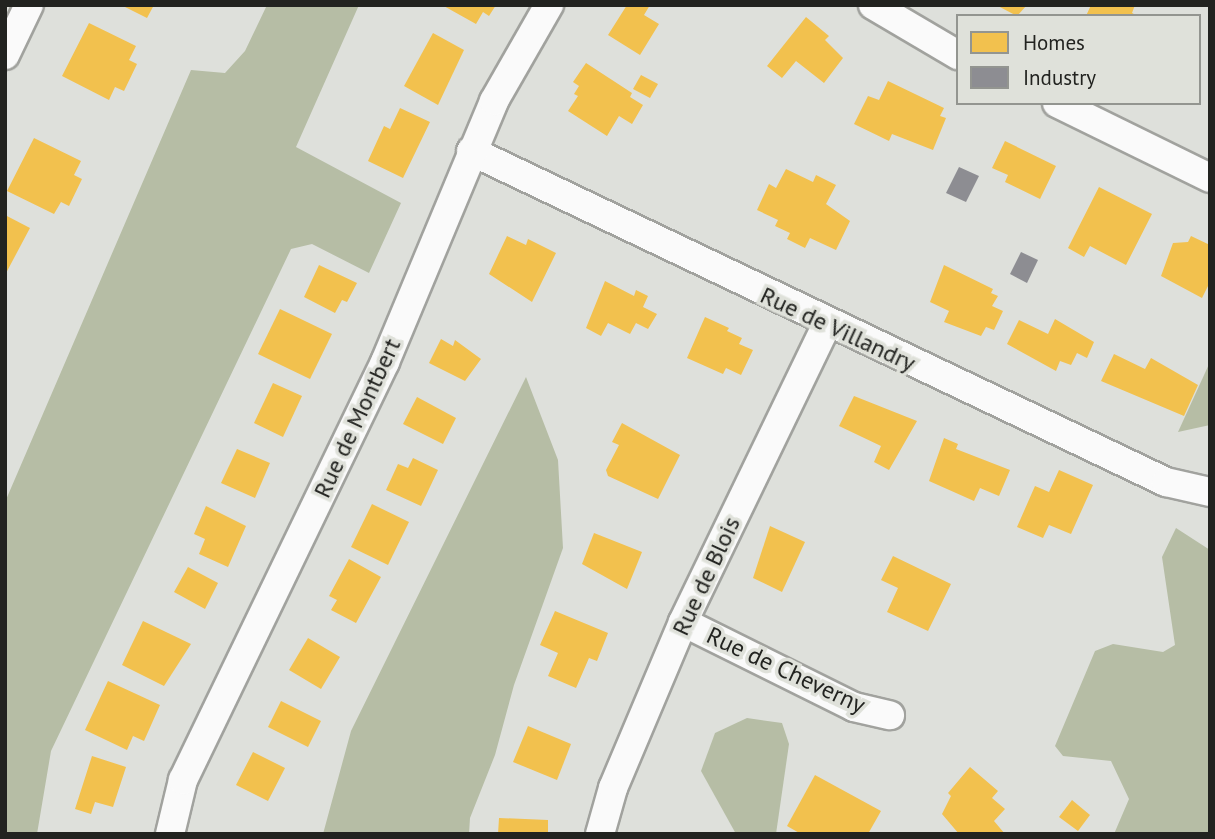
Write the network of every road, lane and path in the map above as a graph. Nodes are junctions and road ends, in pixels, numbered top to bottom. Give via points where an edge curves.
1 (29, 5) edge
2 (549, 5) edge
3 (873, 5) edge
4 (956, 54) edge
5 (5, 55) edge
6 (1061, 105) edge
7 (471, 151) junction
8 (1210, 178) edge
9 (827, 324) junction
10 (1210, 492) edge
11 (683, 622) junction
12 (890, 715) dead end
13 (170, 834) edge
14 (600, 834) edge

1 - 5 street
2 - 7 street, Rue de Montbert via 524,43
3 - 4 street
6 - 8 street
7 - 9 street, Rue de Villandry
7 - 13 street, Rue de Montbert via 385,362 183,780
9 - 10 street, Rue de Villandry via 1166,482
9 - 11 street, Rue de Blois
11 - 12 street, Rue de Cheverny via 854,708
11 - 14 street, Rue de Blois via 612,788

